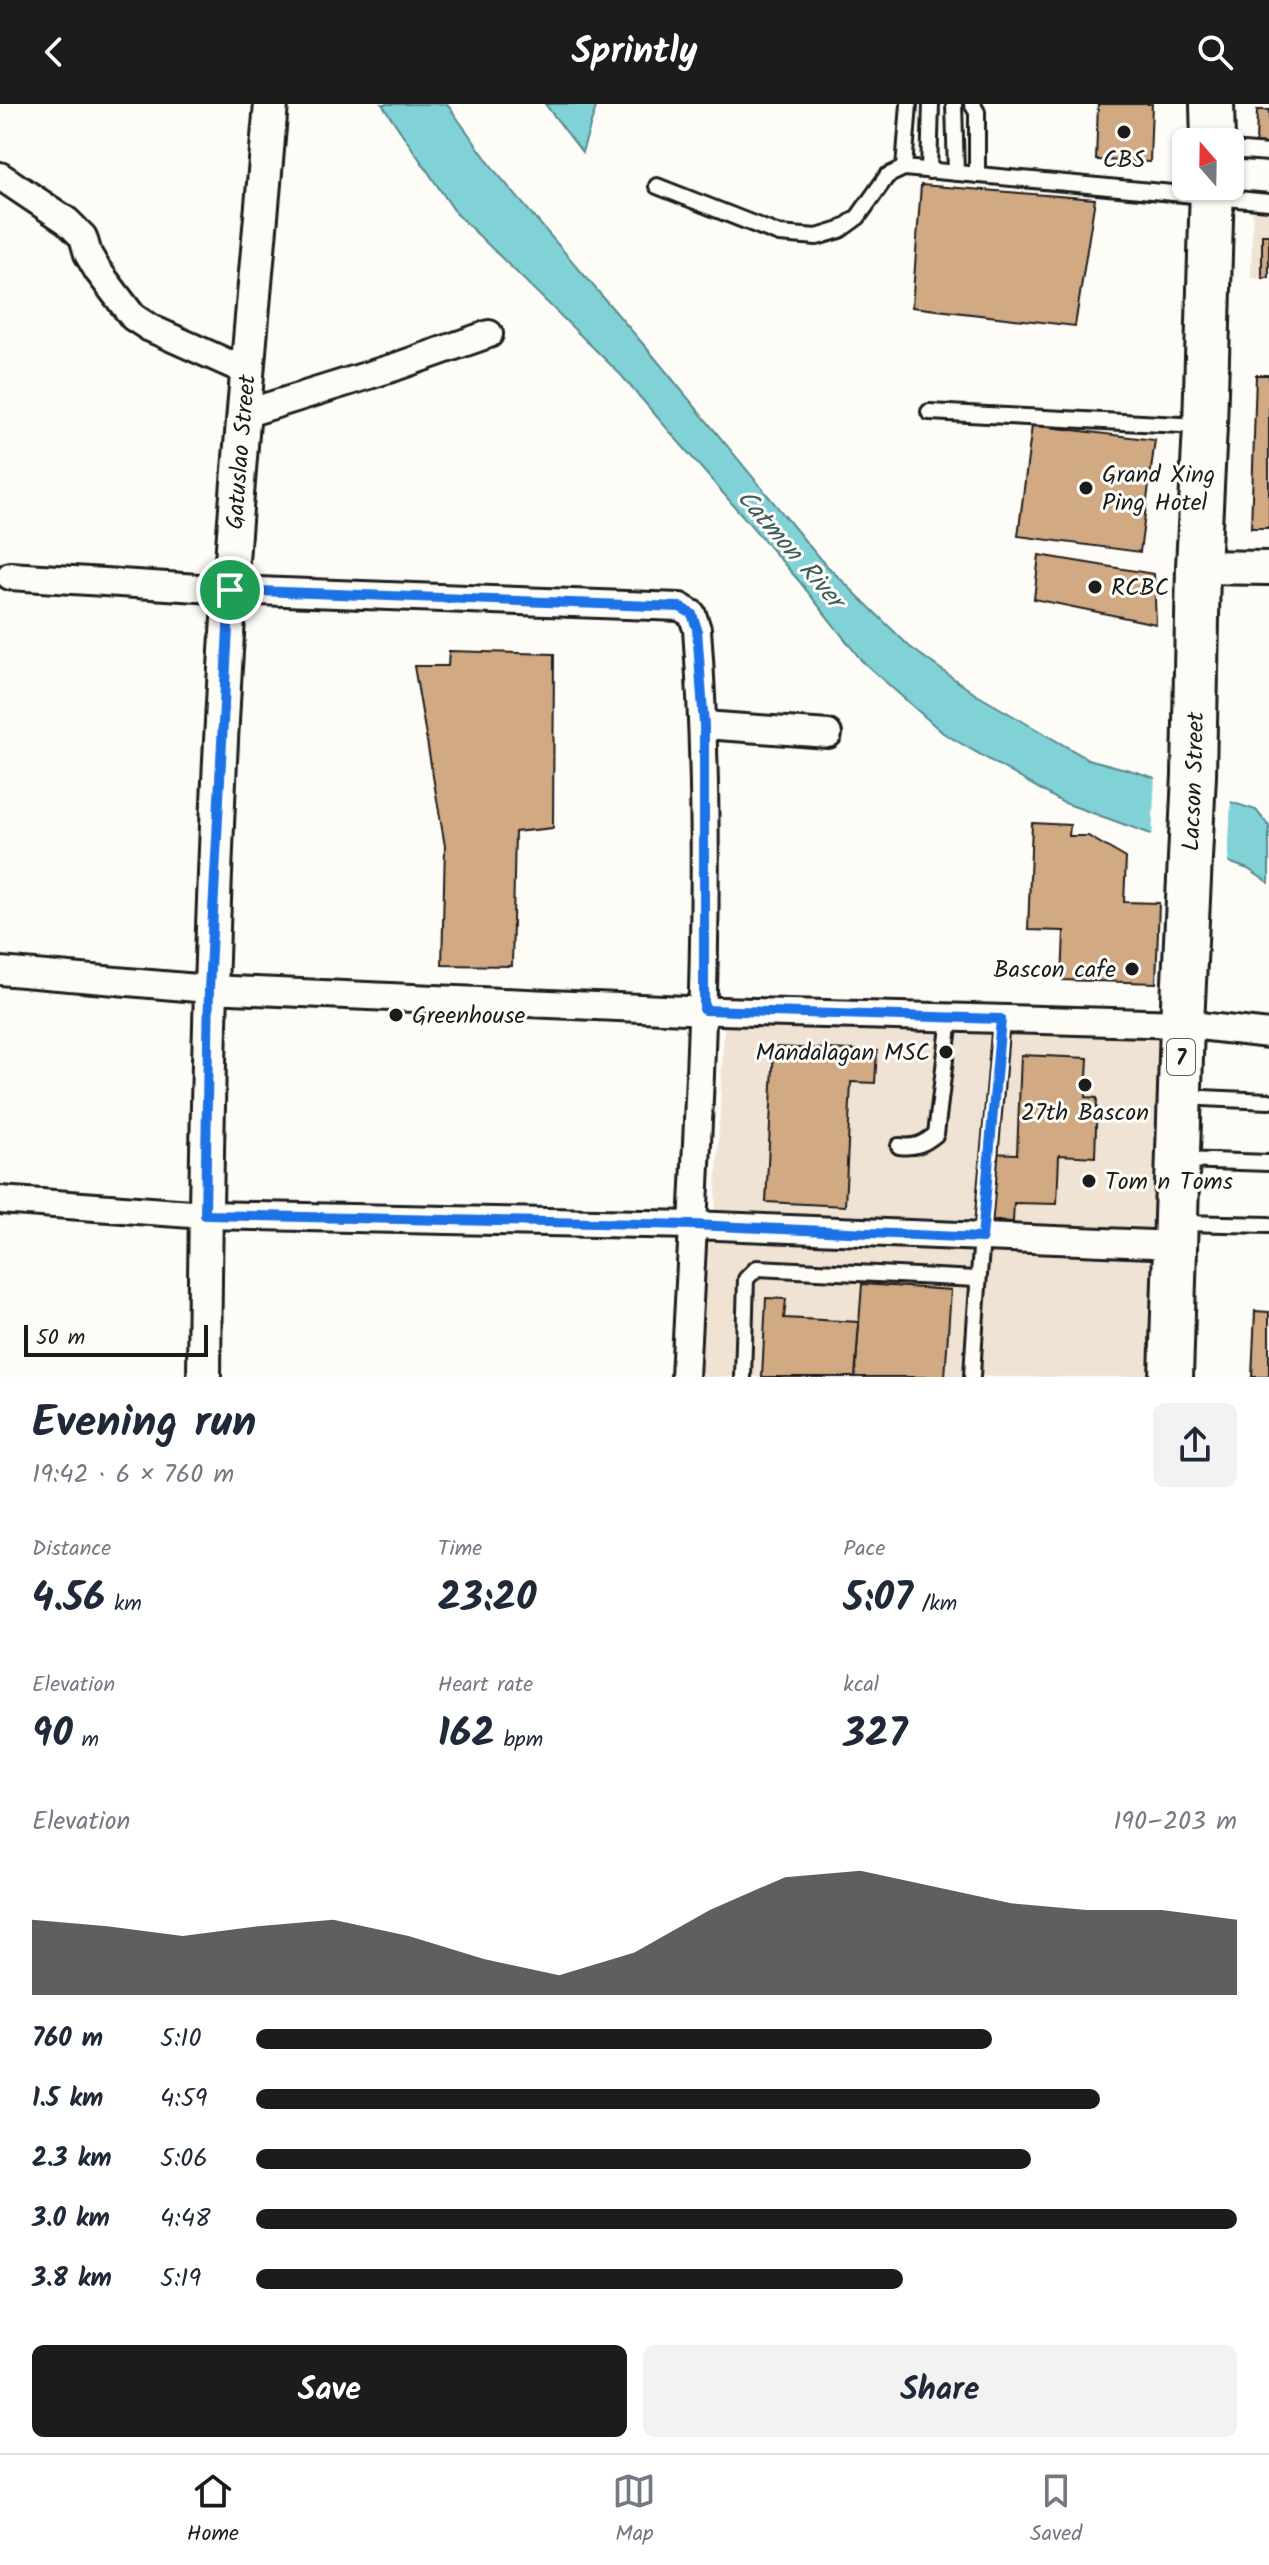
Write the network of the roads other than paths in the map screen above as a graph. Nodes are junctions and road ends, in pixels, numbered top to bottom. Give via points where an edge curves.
1 (271, 104) edge
2 (909, 104) edge
3 (931, 104) edge
4 (954, 104) edge
5 (972, 104) edge
6 (1212, 104) edge
7 (1213, 128) edge
8 (1244, 151) edge
9 (1269, 153) edge
10 (904, 168) junction
11 (929, 171) junction
12 (956, 173) junction
13 (977, 175) junction
14 (0, 176) edge
15 (657, 186) dead end
16 (1172, 189) edge
17 (1244, 198) edge
18 (1212, 200) edge
19 (1269, 202) edge
20 (489, 334) dead end
21 (246, 371) junction
22 (929, 412) dead end
23 (244, 414) junction
24 (1205, 426) junction
25 (1198, 567) junction
26 (1269, 568) edge
27 (10, 576) dead end
28 (230, 590) junction
29 (704, 725) junction
30 (828, 734) dead end
31 (0, 971) edge
32 (209, 989) junction
33 (704, 1010) junction
34 (950, 1018) junction
35 (1001, 1019) junction
36 (1182, 1024) junction
37 (1269, 1034) edge
38 (1180, 1097) junction
39 (1269, 1101) edge
40 (899, 1146) dead end
41 (1178, 1160) junction
42 (1269, 1163) edge
43 (0, 1200) edge
44 (205, 1215) junction
45 (693, 1225) junction
46 (1269, 1225) edge
47 (1176, 1234) junction
48 (982, 1238) junction
49 (977, 1279) junction
50 (204, 1377) edge
51 (685, 1377) edge
52 (743, 1377) edge
53 (972, 1377) edge
54 (1171, 1377) edge

1 - 21 street, Gatuslao Street
2 - 10 lane
3 - 11 lane
4 - 12 lane
5 - 13 lane via 977,112
6 - 7 main road
8 - 9 lane
10 - 11 lane
10 - 15 lane via 887,176 858,217 817,237 779,234
11 - 12 lane
12 - 13 lane
13 - 16 lane
14 - 21 street via 83,237 98,271 133,317
17 - 19 lane
18 - 24 main road, Lacson Street / 7
20 - 23 street
21 - 23 street, Gatuslao Street
22 - 24 lane
23 - 28 street, Gatuslao Street
24 - 25 main road, Lacson Street / 7
25 - 26 street
25 - 36 main road, Lacson Street / 7
27 - 28 street
28 - 29 street via 680,607 692,614 697,629
28 - 32 street, Gatuslao Street
29 - 30 street
29 - 33 street
31 - 32 street
32 - 33 street
32 - 44 street, Gatuslao Street
33 - 34 street
33 - 45 street
34 - 35 street
34 - 40 lane via 936,1134 925,1144
35 - 36 street
35 - 48 lane
36 - 37 street
36 - 38 main road, Lacson Street / 7
38 - 39 lane
38 - 41 main road, Lacson Street / 7
41 - 42 lane
41 - 47 main road, Lacson Street / 7
43 - 44 street
44 - 45 street
44 - 50 street, Gatuslao Street
45 - 48 street
45 - 51 street
46 - 47 lane
47 - 48 street
47 - 54 main road, Lacson Street / 7
48 - 49 lane
49 - 52 lane via 757,1268 746,1279
49 - 53 lane

